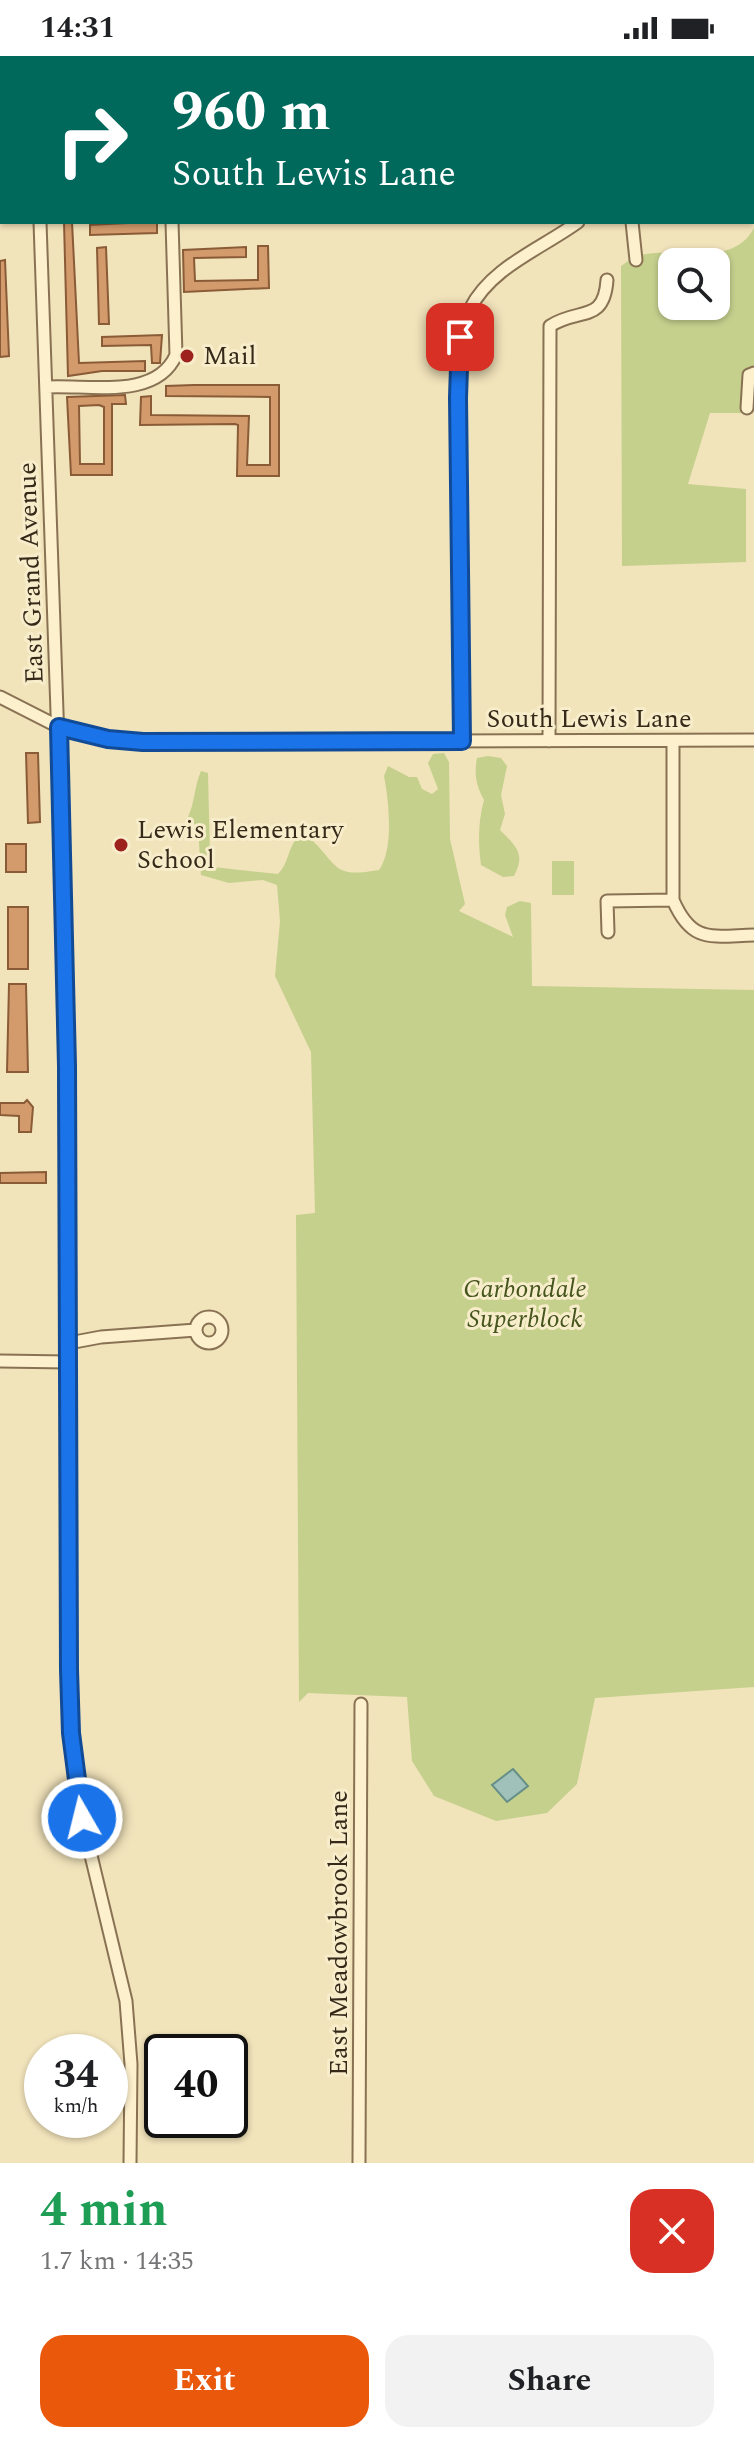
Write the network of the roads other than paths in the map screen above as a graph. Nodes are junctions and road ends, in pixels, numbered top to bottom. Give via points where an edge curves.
1 (40, 224) edge
2 (172, 224) edge
3 (575, 224) edge
4 (632, 224) edge
5 (636, 260) dead end
6 (607, 280) dead end
7 (754, 373) edge
8 (46, 387) junction
9 (747, 408) dead end
10 (0, 697) edge
11 (59, 727) junction
12 (754, 740) edge
13 (462, 741) junction
14 (549, 741) junction
15 (673, 741) junction
16 (673, 900) junction
17 (608, 932) dead end
18 (754, 935) edge
19 (196, 1330) dead end
20 (69, 1343) junction
21 (0, 1361) edge
22 (68, 1362) junction
23 (361, 1704) dead end
24 (130, 2163) edge
25 (359, 2163) edge

1 - 8 street, East Grand Avenue
2 - 8 street via 172,364 142,384
3 - 13 street via 490,282 470,308 460,337
4 - 5 street
6 - 14 street via 606,298 597,311 550,326
7 - 9 street via 749,375
8 - 11 street, East Grand Avenue
10 - 11 street, South Lewis Lane
11 - 13 street, South Lewis Lane via 143,742
11 - 20 street, East Grand Avenue
12 - 15 street, South Lewis Lane
13 - 14 street, South Lewis Lane
14 - 15 street, South Lewis Lane
15 - 16 street
16 - 17 street via 607,901
16 - 18 street via 682,922 693,931
19 - 20 street
20 - 22 street, East Grand Avenue
21 - 22 street
22 - 24 street, East Grand Avenue via 71,1733 82,1818 126,2001
23 - 25 street, East Meadowbrook Lane

